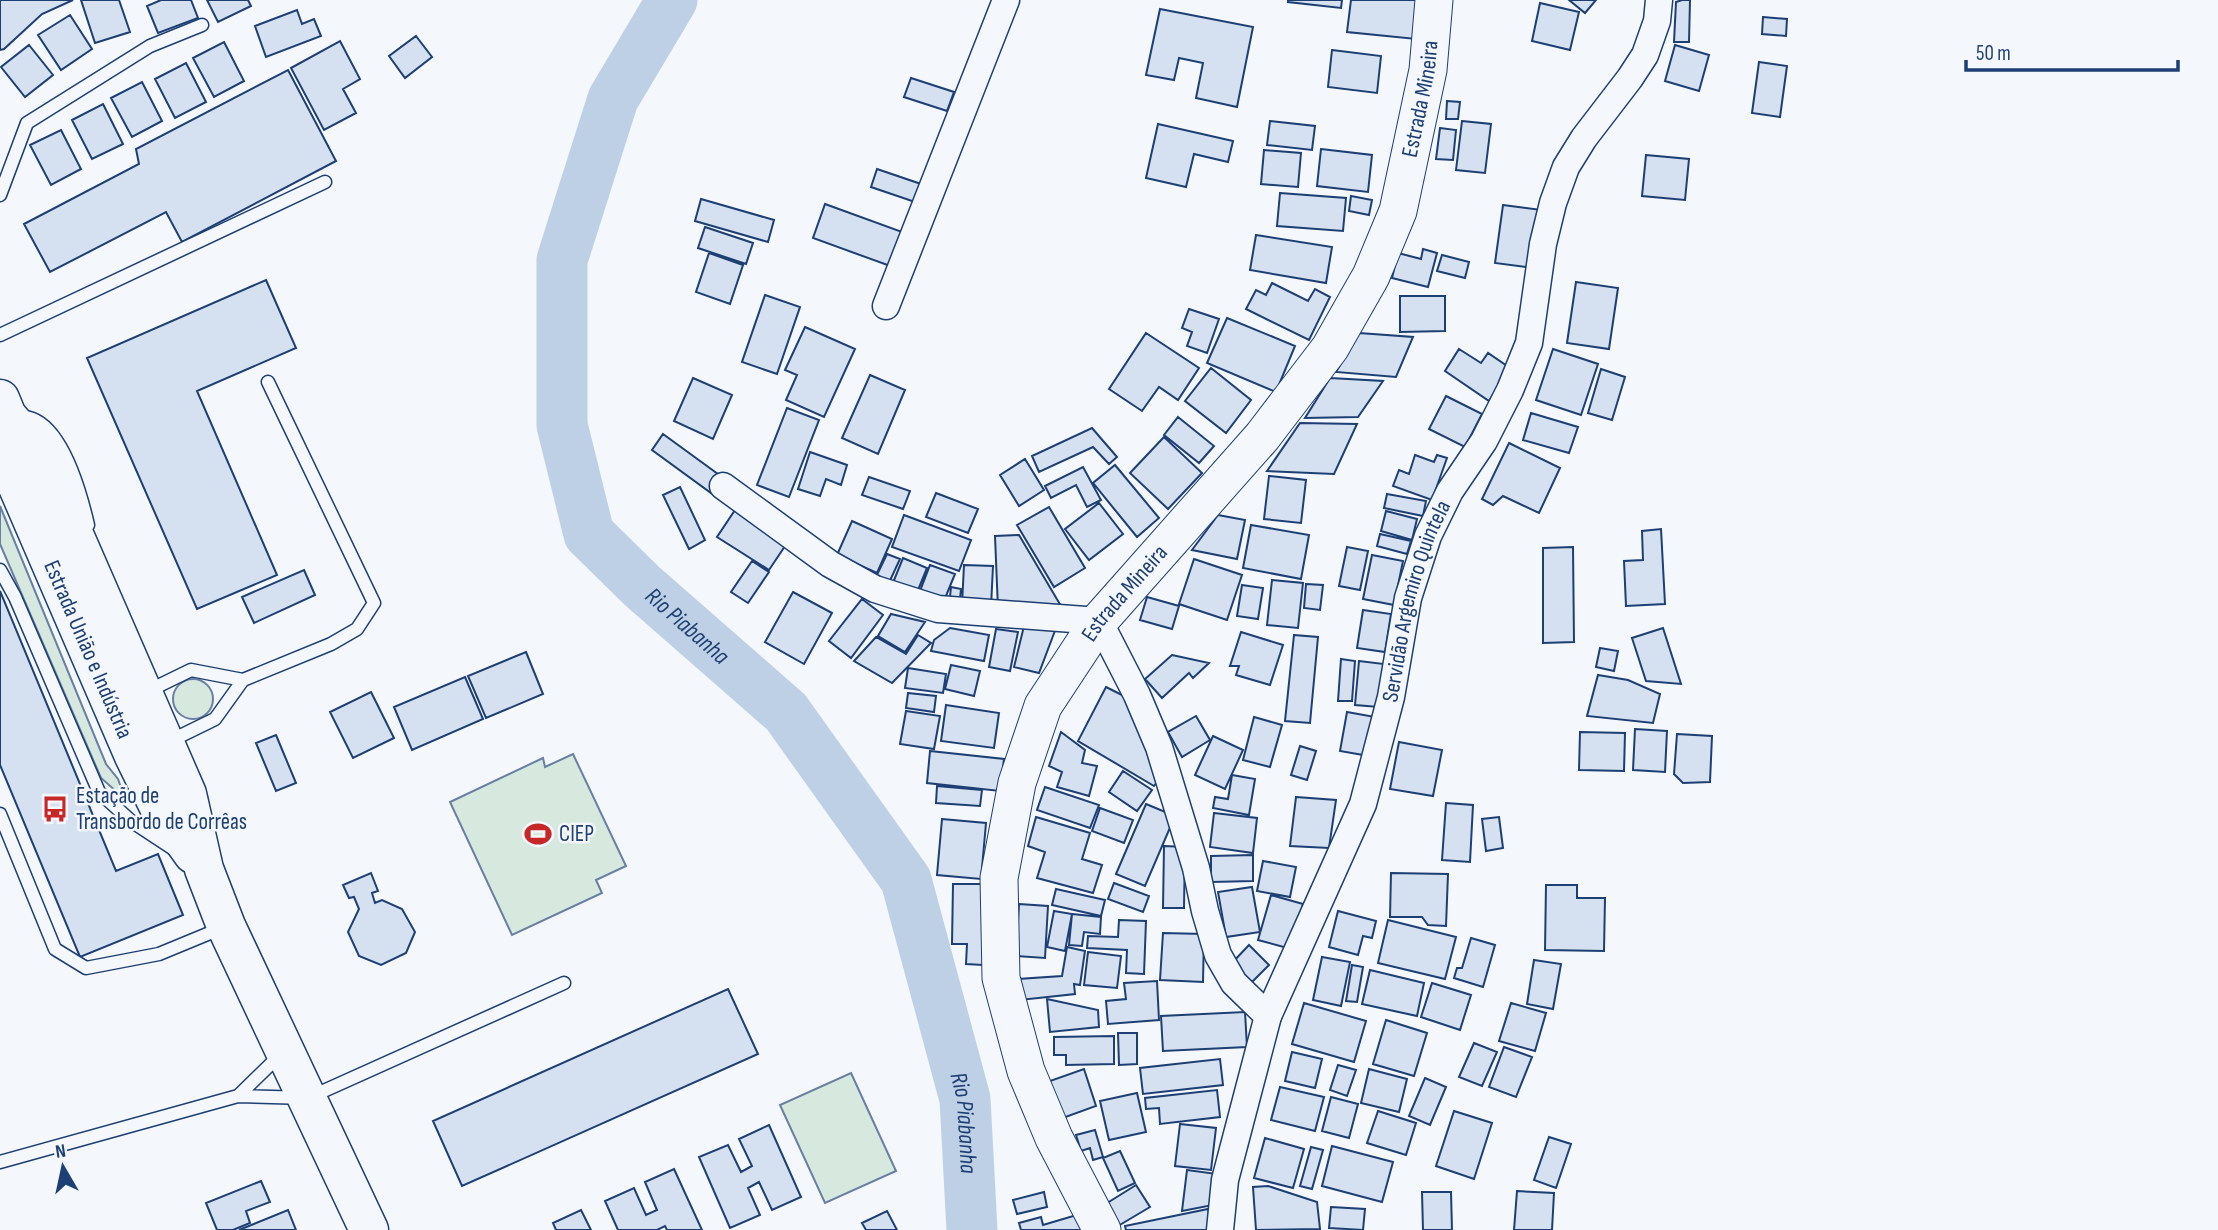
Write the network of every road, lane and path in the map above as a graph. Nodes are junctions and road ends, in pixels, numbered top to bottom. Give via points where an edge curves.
1 (1006, 0) edge
2 (1434, 0) edge
3 (1659, 0) edge
4 (202, 25) dead end
5 (325, 182) dead end
6 (0, 195) edge
7 (886, 306) dead end
8 (0, 335) edge
9 (268, 382) dead end
10 (2, 411) edge
11 (723, 486) dead end
12 (0, 570) edge
13 (1099, 621) junction
14 (243, 680) junction
15 (127, 699) junction
16 (150, 749) junction
17 (0, 814) edge
18 (204, 869) junction
19 (226, 926) junction
20 (564, 983) dead end
21 (1268, 1016) junction
22 (284, 1051) junction
23 (238, 1096) junction
24 (308, 1098) junction
25 (0, 1162) edge
26 (369, 1230) edge
27 (1102, 1230) edge
28 (1220, 1230) edge

1 - 7 street
2 - 13 street, Estrada Mineira via 1428,70 1398,211 1371,276 1330,348 1262,437
3 - 21 street, Servidão Argemiro Quintela via 1645,55 1566,167 1543,244 1529,343 1500,411 1428,536 1408,598 1391,697 1363,804
4 - 6 lane via 150,46 27,123
5 - 8 lane
9 - 14 lane via 374,603 358,629
10 - 15 main road, Estrada União e Indústria via 8,464
10 - 15 main road, Estrada União e Indústria via 38,452 109,616
11 - 13 street via 830,564 875,589 938,609
12 - 18 lane via 99,792 131,821
13 - 21 street via 1159,747 1218,955 1234,983
13 - 27 street, Estrada Mineira via 1043,706 1017,783 999,878 1001,978 1026,1071 1054,1138
14 - 15 lane via 191,670
14 - 16 lane via 215,719
15 - 16 main road, Estrada União e Indústria
16 - 18 main road, Estrada União e Indústria via 187,794
17 - 19 lane via 55,949 86,968 159,954
18 - 19 main road, Estrada União e Indústria
19 - 22 main road, Estrada União e Indústria
20 - 24 lane
21 - 28 street, Servidão Argemiro Quintela via 1225,1180
22 - 23 lane
22 - 24 main road, Estrada União e Indústria
23 - 24 lane
23 - 25 lane
24 - 26 main road, Estrada União e Indústria

